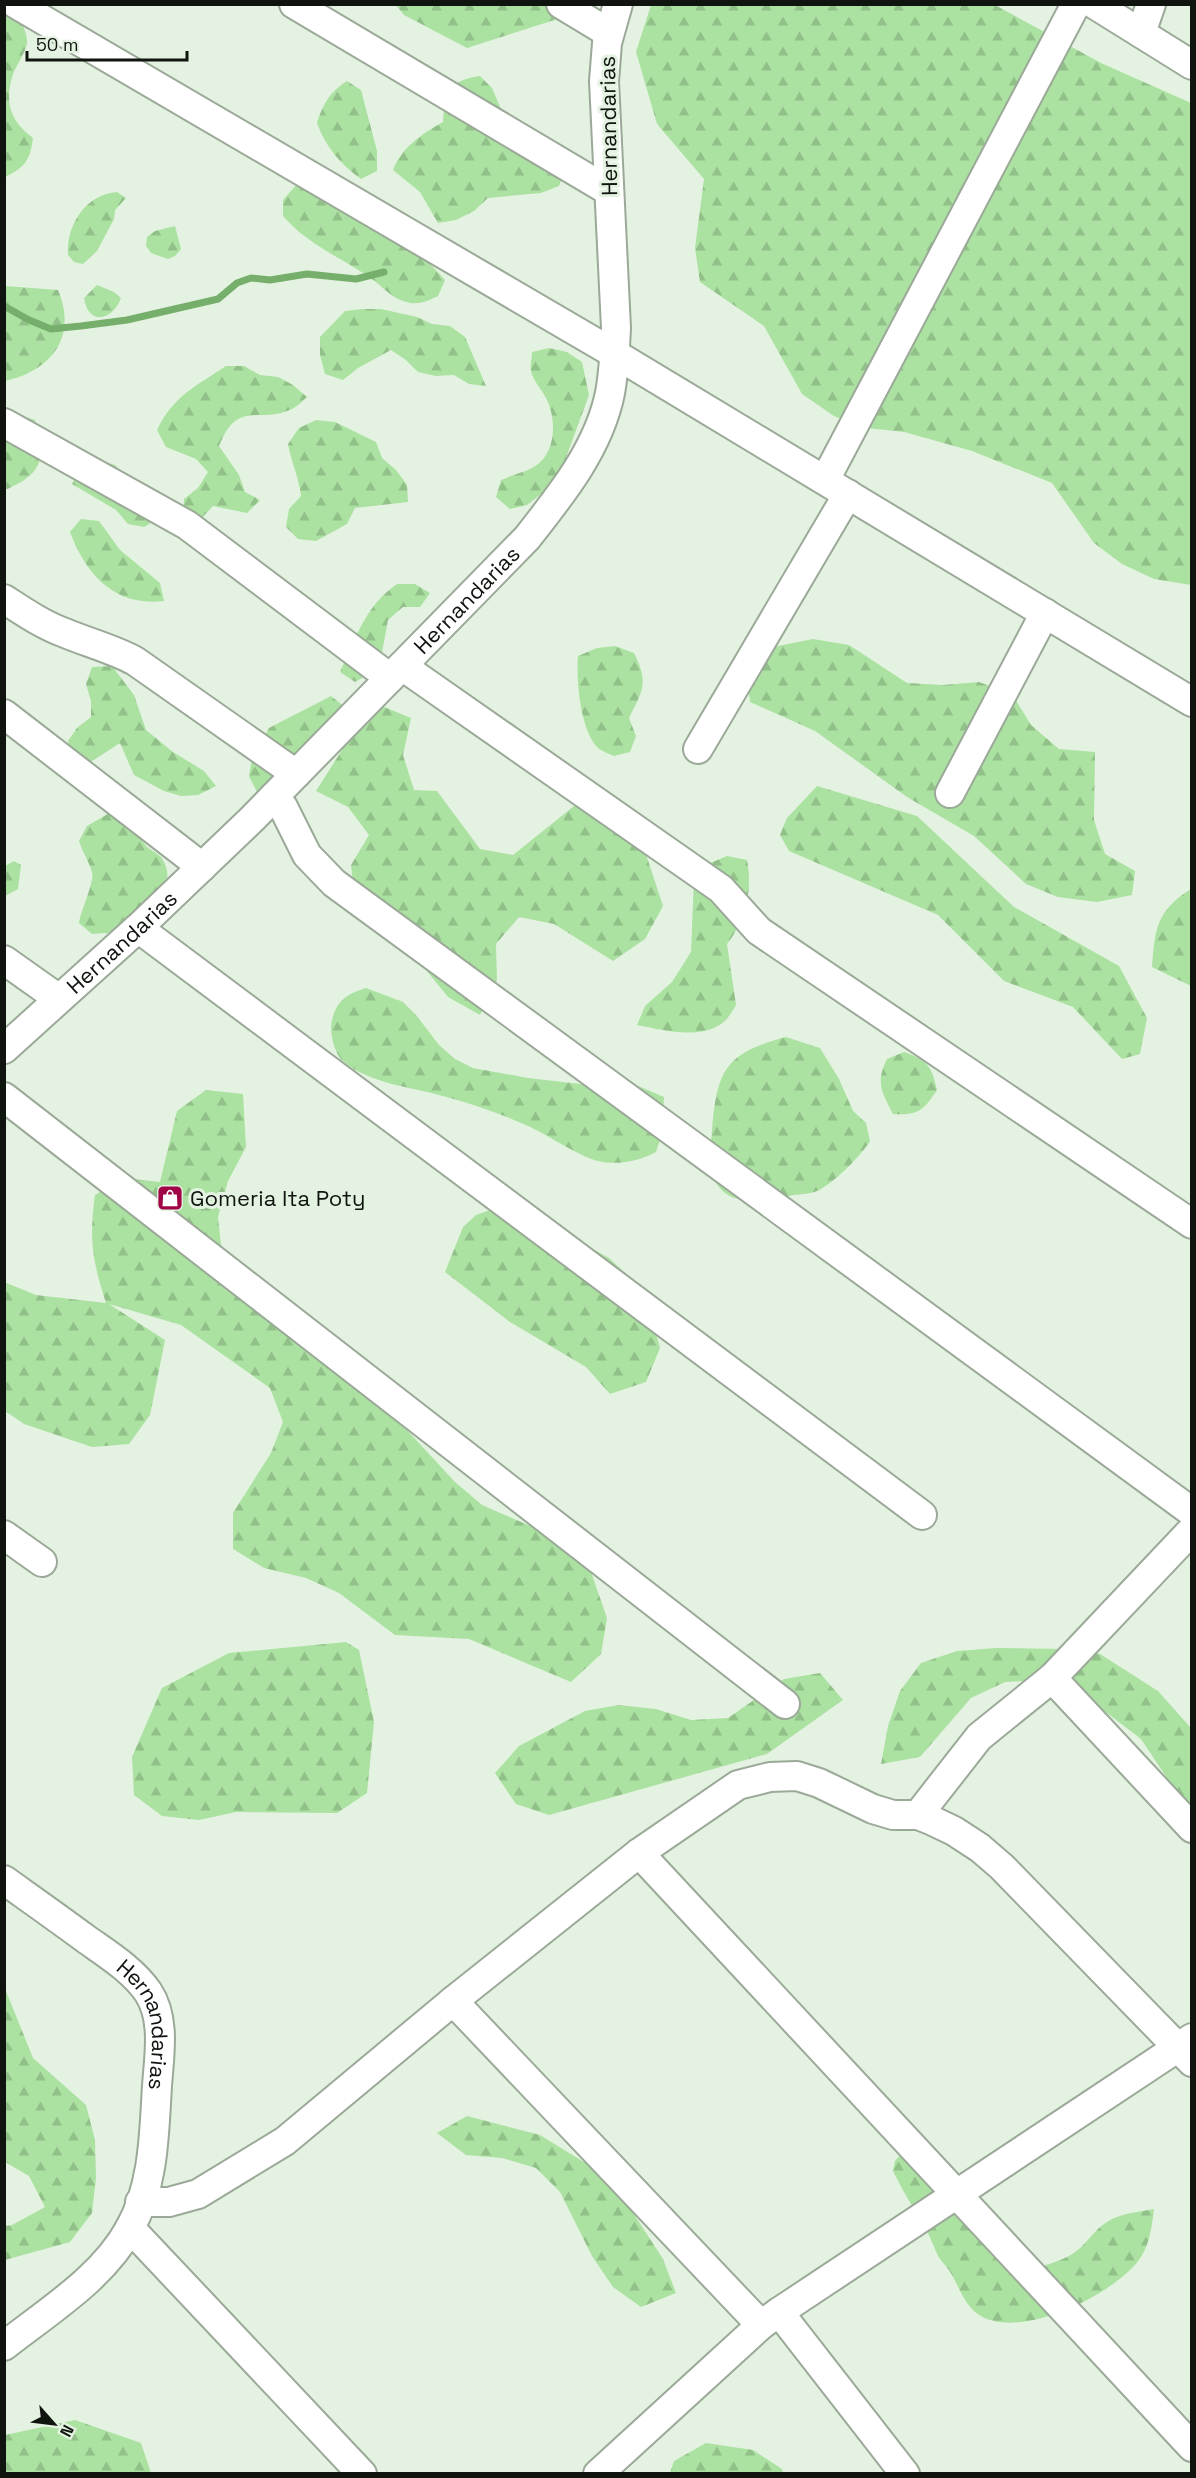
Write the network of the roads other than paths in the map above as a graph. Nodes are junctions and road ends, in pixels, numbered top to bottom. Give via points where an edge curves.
1 (16, 4) edge
2 (294, 4) edge
3 (561, 4) edge
4 (618, 4) edge
5 (1076, 4) edge
6 (1094, 4) edge
7 (1151, 4) edge
8 (609, 33) junction
9 (1141, 33) junction
10 (1191, 65) edge
11 (609, 191) junction
12 (615, 354) junction
13 (4, 423) edge
14 (836, 487) junction
15 (4, 599) edge
16 (1045, 614) junction
17 (396, 672) junction
18 (1191, 702) edge
19 (4, 714) edge
20 (698, 749) dead end
21 (296, 774) junction
22 (950, 793) dead end
23 (274, 796) junction
24 (202, 867) junction
25 (138, 928) junction
26 (4, 960) edge
27 (60, 999) junction
28 (4, 1049) edge
29 (4, 1097) edge
30 (1191, 1224) edge
31 (1191, 1512) edge
32 (922, 1515) dead end
33 (1191, 1530) edge
34 (4, 1535) edge
35 (42, 1562) dead end
36 (1052, 1678) junction
37 (784, 1704) dead end
38 (918, 1815) junction
39 (1191, 1828) edge
40 (639, 1853) junction
41 (4, 1880) edge
42 (453, 2001) junction
43 (1187, 2049) edge
44 (956, 2193) junction
45 (135, 2215) junction
46 (770, 2318) junction
47 (4, 2346) edge
48 (1191, 2447) edge
49 (362, 2474) edge
50 (598, 2474) edge
51 (904, 2474) edge

1 - 12 street
2 - 11 street
3 - 8 street
4 - 8 street, Hernandarias
5 - 14 street
6 - 9 street
7 - 9 street
8 - 11 street, Hernandarias via 604,71
9 - 10 street
11 - 12 street, Hernandarias
12 - 14 street
12 - 17 street, Hernandarias via 601,422 563,492 527,537
13 - 17 street via 188,525
14 - 16 street
14 - 20 street
15 - 21 street via 38,621 135,661
16 - 18 street
16 - 22 street
17 - 21 street, Hernandarias
17 - 30 street via 721,889 759,931
19 - 24 street
21 - 23 street, Hernandarias
23 - 24 street, Hernandarias
23 - 31 street via 308,855 334,883
24 - 25 street, Hernandarias
25 - 27 street, Hernandarias
25 - 32 street
26 - 27 street
27 - 28 street, Hernandarias
29 - 37 street
33 - 36 street
34 - 35 street
36 - 38 street via 979,1737
36 - 39 street
38 - 40 street via 893,1815 873,1809 797,1776 770,1777 738,1785
38 - 43 street via 954,1831 1002,1867
40 - 42 street
40 - 44 street
41 - 45 street, Hernandarias via 116,1961 148,1993 157,2012 160,2037 153,2151
42 - 45 street via 285,2141 198,2194
42 - 46 street
43 - 44 street
44 - 46 street
44 - 48 street
45 - 47 street via 112,2254
45 - 49 street
46 - 50 street
46 - 51 street

